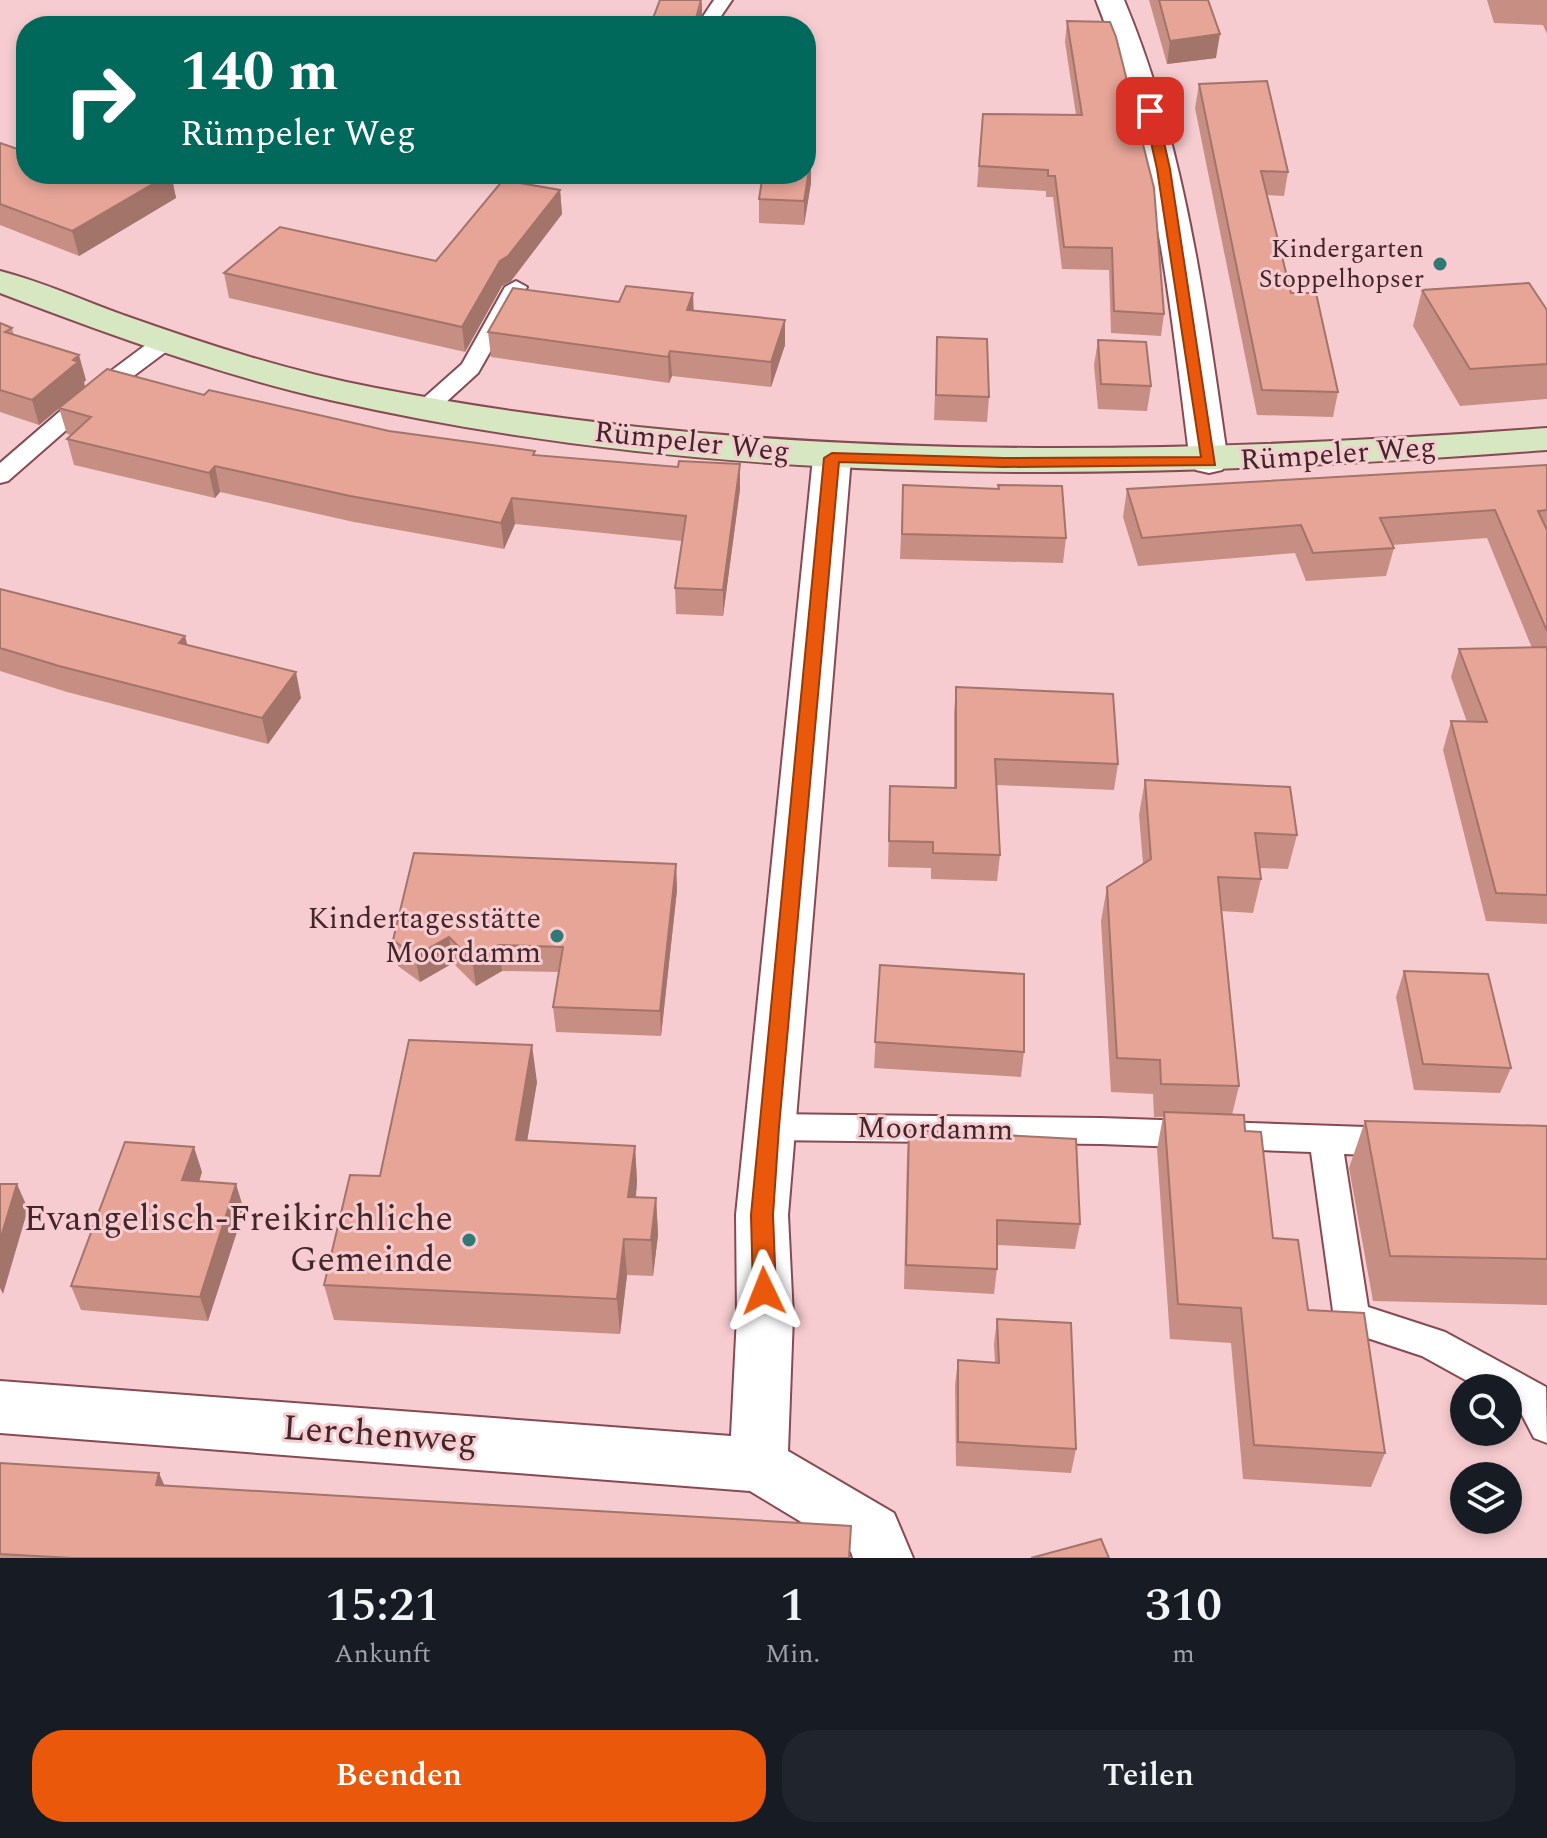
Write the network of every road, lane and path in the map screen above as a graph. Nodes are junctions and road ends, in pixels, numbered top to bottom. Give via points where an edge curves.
1 (1110, 0) edge
2 (0, 281) edge
3 (516, 287) edge
4 (167, 340) junction
5 (426, 408) junction
6 (1547, 439) edge
7 (832, 458) junction
8 (1209, 462) junction
9 (0, 476) edge
10 (768, 1127) junction
11 (1325, 1139) junction
12 (1420, 1143) edge
13 (0, 1407) edge
14 (1547, 1426) edge
15 (759, 1465) junction
16 (883, 1558) edge

1 - 8 street via 1134,52 1159,141
2 - 4 street, Rümpeler Weg
3 - 5 lane via 473,367 454,390
4 - 5 street, Rümpeler Weg via 270,374
4 - 9 lane via 88,399
5 - 7 street, Rümpeler Weg
6 - 8 street, Rümpeler Weg
7 - 8 street, Rümpeler Weg
7 - 10 street
10 - 11 lane, Moordamm
10 - 15 street
11 - 12 lane, Moordamm
11 - 14 lane via 1352,1318 1445,1350 1533,1399
13 - 15 street, Lerchenweg
15 - 16 street via 873,1533

